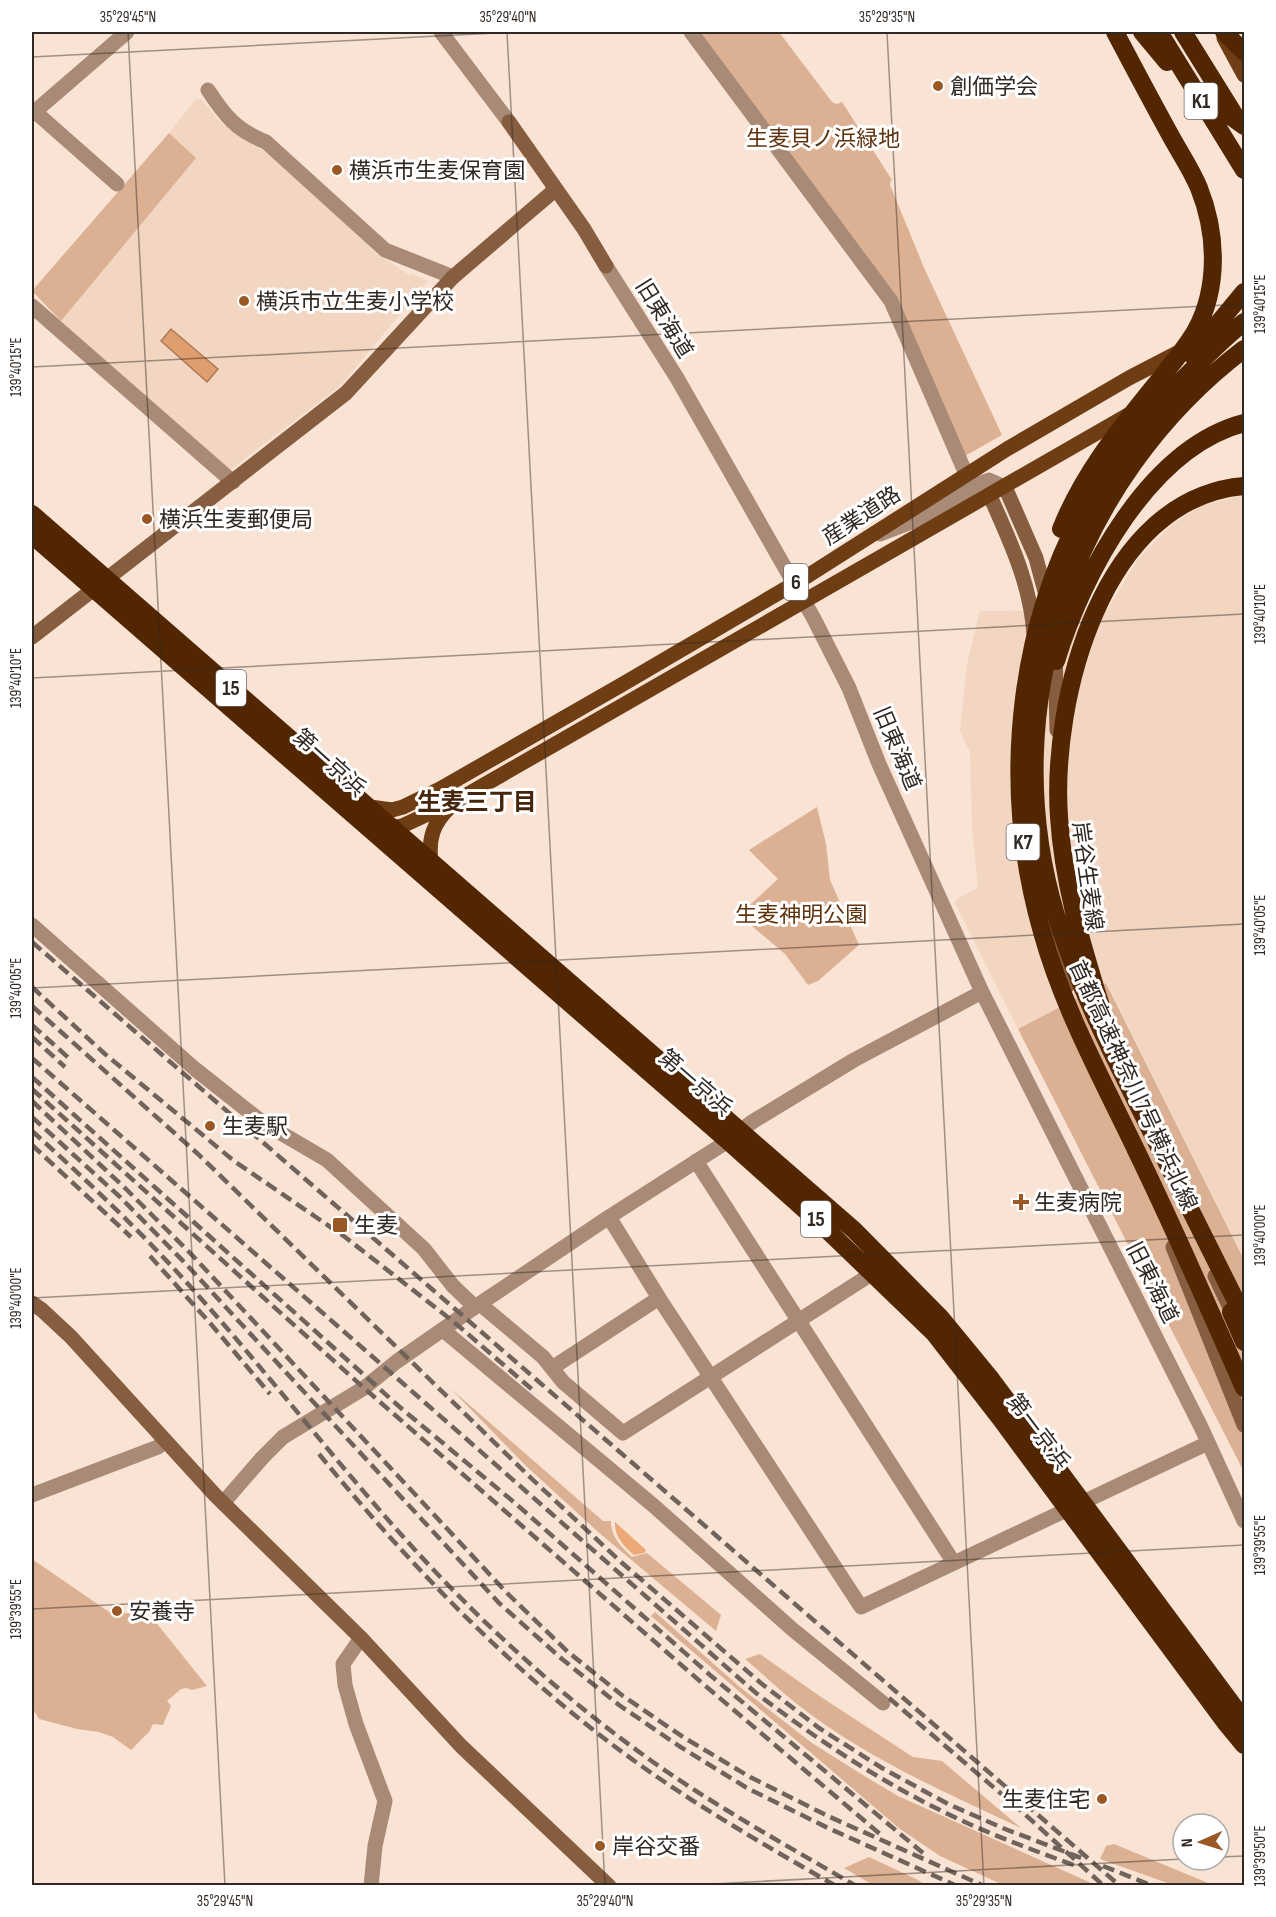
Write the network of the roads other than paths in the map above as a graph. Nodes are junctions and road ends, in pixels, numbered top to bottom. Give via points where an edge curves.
1 (127, 32) edge
2 (441, 32) edge
3 (691, 32) edge
4 (1115, 32) edge
5 (1142, 32) edge
6 (1159, 32) edge
7 (1184, 32) edge
8 (1223, 32) edge
9 (1245, 52) edge
10 (1245, 75) edge
11 (208, 90) dead end
12 (32, 111) edge
13 (1245, 127) edge
14 (1245, 170) edge
15 (117, 184) dead end
16 (556, 189) junction
17 (453, 277) junction
18 (1245, 292) edge
19 (32, 306) edge
20 (1245, 317) edge
21 (1245, 322) edge
22 (1245, 351) edge
23 (1245, 423) edge
24 (1007, 449) junction
25 (966, 474) junction
26 (233, 482) junction
27 (1245, 486) edge
28 (1005, 487) junction
29 (990, 488) junction
30 (32, 514) edge
31 (32, 535) edge
32 (858, 543) junction
33 (795, 583) junction
34 (101, 584) junction
35 (805, 600) junction
36 (32, 637) edge
37 (1026, 679) junction
38 (440, 789) junction
39 (456, 801) junction
40 (370, 807) junction
41 (1036, 811) junction
42 (367, 828) junction
43 (401, 829) junction
44 (425, 867) junction
45 (32, 925) edge
46 (982, 992) junction
47 (1062, 992) junction
48 (735, 1137) junction
49 (696, 1161) junction
50 (609, 1217) junction
51 (1197, 1220) junction
52 (873, 1273) junction
53 (659, 1298) junction
54 (32, 1303) edge
55 (478, 1305) junction
56 (1238, 1315) edge
57 (799, 1321) junction
58 (442, 1330) junction
59 (1245, 1335) edge
60 (1245, 1342) edge
61 (552, 1368) junction
62 (712, 1377) junction
63 (1245, 1388) edge
64 (1245, 1425) edge
65 (165, 1441) junction
66 (1208, 1443) junction
67 (32, 1495) edge
68 (223, 1503) junction
69 (1075, 1507) junction
70 (1245, 1521) edge
71 (954, 1563) junction
72 (361, 1638) junction
73 (883, 1703) dead end
74 (1245, 1720) edge
75 (1245, 1745) edge
76 (371, 1886) edge
77 (609, 1886) edge

1 - 12 street
2 - 16 street, 旧東海道
3 - 25 street via 891,302
4 - 37 highway via 1205,204 1213,252 1211,285 1203,315 1187,343 1097,460 1075,497 1049,563
5 - 13 highway via 1188,83
6 - 14 highway, K1
7 - 13 highway, K1
8 - 9 highway
8 - 10 main road
11 - 17 street via 225,115 247,135 266,142 385,250
12 - 15 street
16 - 17 street
16 - 33 street, 旧東海道 via 677,378
17 - 26 street via 346,393
18 - 41 highway via 1121,443 1064,542 1048,590 1033,682 1031,746
19 - 26 street
20 - 24 main road, 産業道路 / 6
21 - 37 highway, 首都高速神奈川7号横浜北線 / K7 via 1155,409 1101,479 1081,514 1049,591
22 - 28 main road, 産業道路 / 6
22 - 41 highway, 首都高速神奈川7号横浜北線 / K7 via 1180,406 1142,451 1116,486 1079,557 1056,619 1042,681 1035,745
23 - 47 highway via 1224,429 1191,447 1145,492 1102,556 1060,648 1038,732 1030,816 1039,901
24 - 25 main road, 産業道路 / 6
24 - 29 street via 996,464
25 - 32 main road, 産業道路 / 6
26 - 34 street
27 - 51 highway via 1212,492 1174,510 1123,563 1096,612 1076,665 1060,752 1061,838 1086,961 1110,1032
28 - 29 main road, 産業道路 / 6
28 - 56 street, 岸谷生麦線 via 1043,578 1052,626 1057,690 1058,846 1077,952 1109,1038
29 - 32 street via 972,487 914,520
29 - 35 main road, 産業道路 / 6
29 - 64 street, 岸谷生麦線 via 1019,564 1031,609 1038,698 1037,824 1054,936 1091,1045
30 - 34 highway, 第一京浜 / 15
31 - 34 highway, 第一京浜 / 15
32 - 33 main road, 産業道路 / 6
33 - 35 street, 旧東海道
33 - 38 main road, 産業道路 / 6
34 - 36 street
34 - 40 highway, 第一京浜 / 15
34 - 42 highway, 第一京浜 / 15
35 - 39 main road, 産業道路 / 6
35 - 46 street, 旧東海道 via 849,688
37 - 47 highway, 首都高速神奈川7号横浜北線 / K7 via 1018,771 1022,835 1042,934
38 - 40 main road, 産業道路 / 6 via 392,810
38 - 43 main road, 産業道路 / 6 via 420,805
39 - 43 main road, 産業道路 / 6
39 - 44 main road, 産業道路 / 6 via 437,822
40 - 43 highway, 第一京浜 / 15
41 - 51 highway, 首都高速神奈川7号横浜北線 / K7 via 1046,878 1066,948 1105,1036
42 - 43 main road, 産業道路 / 6
42 - 44 highway, 第一京浜 / 15
43 - 44 highway, 第一京浜 / 15
44 - 48 highway, 第一京浜 / 15
45 - 55 street via 195,1069 262,1122 327,1160 424,1249 453,1286
46 - 48 street via 854,1060
46 - 66 street, 旧東海道
47 - 63 highway, 首都高速神奈川7号横浜北線 / K7
48 - 49 street
48 - 52 highway, 第一京浜 / 15
48 - 69 highway, 第一京浜 / 15 via 854,1230 940,1317 991,1379
49 - 50 street
49 - 57 street
50 - 53 street
50 - 55 street
51 - 56 highway, 首都高速神奈川7号横浜北線 / K7
52 - 57 street
52 - 69 highway, 第一京浜 / 15 via 934,1333
53 - 61 street
53 - 62 street
54 - 65 street via 71,1337
55 - 58 street
55 - 61 street
56 - 59 street, 岸谷生麦線
56 - 60 highway, 首都高速神奈川7号横浜北線
57 - 62 street
57 - 71 street
58 - 68 street via 364,1388 283,1437
58 - 73 street
61 - 62 street via 622,1433
62 - 71 street via 861,1607
65 - 67 street via 158,1448
65 - 68 street
66 - 69 street
66 - 70 street, 旧東海道
68 - 72 street
69 - 71 street
69 - 74 highway, 第一京浜 / 15
69 - 75 highway, 第一京浜 / 15
72 - 76 street via 343,1664 356,1725 385,1801
72 - 77 street via 460,1746

